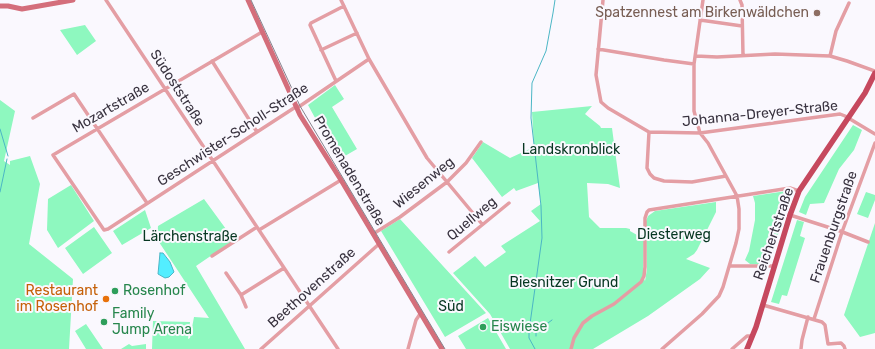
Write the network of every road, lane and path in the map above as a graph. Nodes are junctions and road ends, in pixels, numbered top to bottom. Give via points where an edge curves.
1 (73, 0) edge
2 (106, 0) edge
3 (248, 0) edge
4 (341, 0) edge
5 (603, 0) edge
6 (702, 0) edge
7 (740, 0) edge
8 (57, 1) edge
9 (849, 3) dead end
10 (0, 6) edge
11 (344, 6) junction
12 (700, 20) junction
13 (742, 26) junction
14 (262, 32) junction
15 (357, 33) junction
16 (598, 49) junction
17 (321, 50) junction
18 (743, 55) junction
19 (696, 56) junction
20 (830, 56) junction
21 (369, 59) junction
22 (212, 62) junction
23 (694, 64) junction
24 (875, 72) edge
25 (336, 81) junction
26 (165, 89) junction
27 (296, 107) junction
28 (33, 118) dead end
29 (849, 118) junction
30 (97, 128) junction
31 (257, 132) junction
32 (649, 132) junction
33 (700, 133) junction
34 (875, 134) edge
35 (481, 142) dead end
36 (875, 143) edge
37 (212, 161) junction
38 (726, 176) junction
39 (341, 180) junction
40 (447, 182) junction
41 (799, 191) junction
42 (737, 196) junction
43 (147, 203) junction
44 (509, 203) dead end
45 (790, 215) junction
46 (482, 224) junction
47 (108, 229) joint
48 (258, 229) junction
49 (842, 232) junction
50 (373, 234) junction
51 (868, 242) dead end
52 (379, 244) junction
53 (449, 252) dead end
54 (212, 256) dead end
55 (730, 266) junction
56 (775, 266) junction
57 (284, 268) junction
58 (226, 273) dead end
59 (241, 295) junction
60 (763, 305) junction
61 (310, 306) junction
62 (246, 307) dead end
63 (420, 314) junction
64 (808, 317) junction
65 (814, 319) junction
66 (753, 336) junction
67 (664, 348) edge
68 (260, 349) edge
69 (338, 349) edge
70 (408, 349) edge
71 (442, 349) edge
72 (571, 349) edge
73 (732, 349) edge
74 (748, 349) edge
75 (801, 349) edge
76 (845, 349) edge

1 - 8 main road
2 - 26 street, Südoststraße
3 - 14 main road, Promenadenstraße
4 - 11 street
5 - 16 street
6 - 12 street
7 - 13 street
8 - 10 main road via 22,9
9 - 20 street via 836,31
11 - 15 street
11 - 17 street via 311,23
12 - 13 street
12 - 19 street
13 - 18 street
14 - 22 street, Mozartstraße
14 - 27 main road, Promenadenstraße
15 - 17 street
15 - 21 street
16 - 23 street
16 - 32 street via 596,75 601,102
17 - 25 street
18 - 19 street
18 - 20 street
19 - 23 street
20 - 24 street
21 - 25 street, Geschwister-Scholl-Straße
21 - 40 street via 428,158
22 - 26 street, Mozartstraße
22 - 31 street
23 - 33 street via 694,111
24 - 29 main road, Reichertstraße
25 - 27 street, Geschwister-Scholl-Straße
26 - 30 street, Mozartstraße
26 - 37 street, Südoststraße
27 - 31 street, Geschwister-Scholl-Straße
27 - 39 main road, Promenadenstraße
28 - 30 street via 74,94
29 - 33 street, Johanna-Dreyer-Straße via 840,114
29 - 34 street
29 - 41 main road, Reichertstraße
30 - 43 street
30 - 47 street, Mozartstraße via 53,155 96,221 104,230
31 - 37 street, Geschwister-Scholl-Straße
32 - 33 street, Johanna-Dreyer-Straße
32 - 38 street via 647,168 654,178 692,182
33 - 38 street
35 - 40 street, Wiesenweg via 466,163
36 - 49 street, Frauenburgstraße
37 - 43 street, Geschwister-Scholl-Straße
37 - 48 street, Südoststraße
38 - 42 street
39 - 48 street
39 - 50 main road, Promenadenstraße
40 - 46 street
40 - 50 street, Wiesenweg
41 - 42 street via 790,188
41 - 45 main road, Reichertstraße
42 - 55 street via 739,229
42 - 72 street via 649,210 646,218 645,267 641,282 614,304 584,323 574,338
43 - 47 street, Geschwister-Scholl-Straße
44 - 46 street, Quellweg
45 - 49 street
45 - 56 main road, Reichertstraße
46 - 53 street, Quellweg
48 - 54 street
48 - 57 street, Südoststraße
49 - 51 street
49 - 65 street, Frauenburgstraße
50 - 52 main road, Promenadenstraße
52 - 61 street, Beethovenstraße
52 - 63 main road, Promenadenstraße
55 - 56 street
55 - 67 street via 719,296 712,305
56 - 60 main road, Reichertstraße
57 - 59 street
57 - 61 street, Südoststraße
58 - 59 street
59 - 62 street
60 - 64 street
60 - 66 main road, Reichertstraße
61 - 68 street, Beethovenstraße
61 - 69 street, Südoststraße
63 - 70 street
63 - 71 main road, Promenadenstraße
64 - 65 street
64 - 75 street
65 - 76 street via 824,323 828,344 841,343
66 - 73 street via 747,336
66 - 74 main road, Reichertstraße

